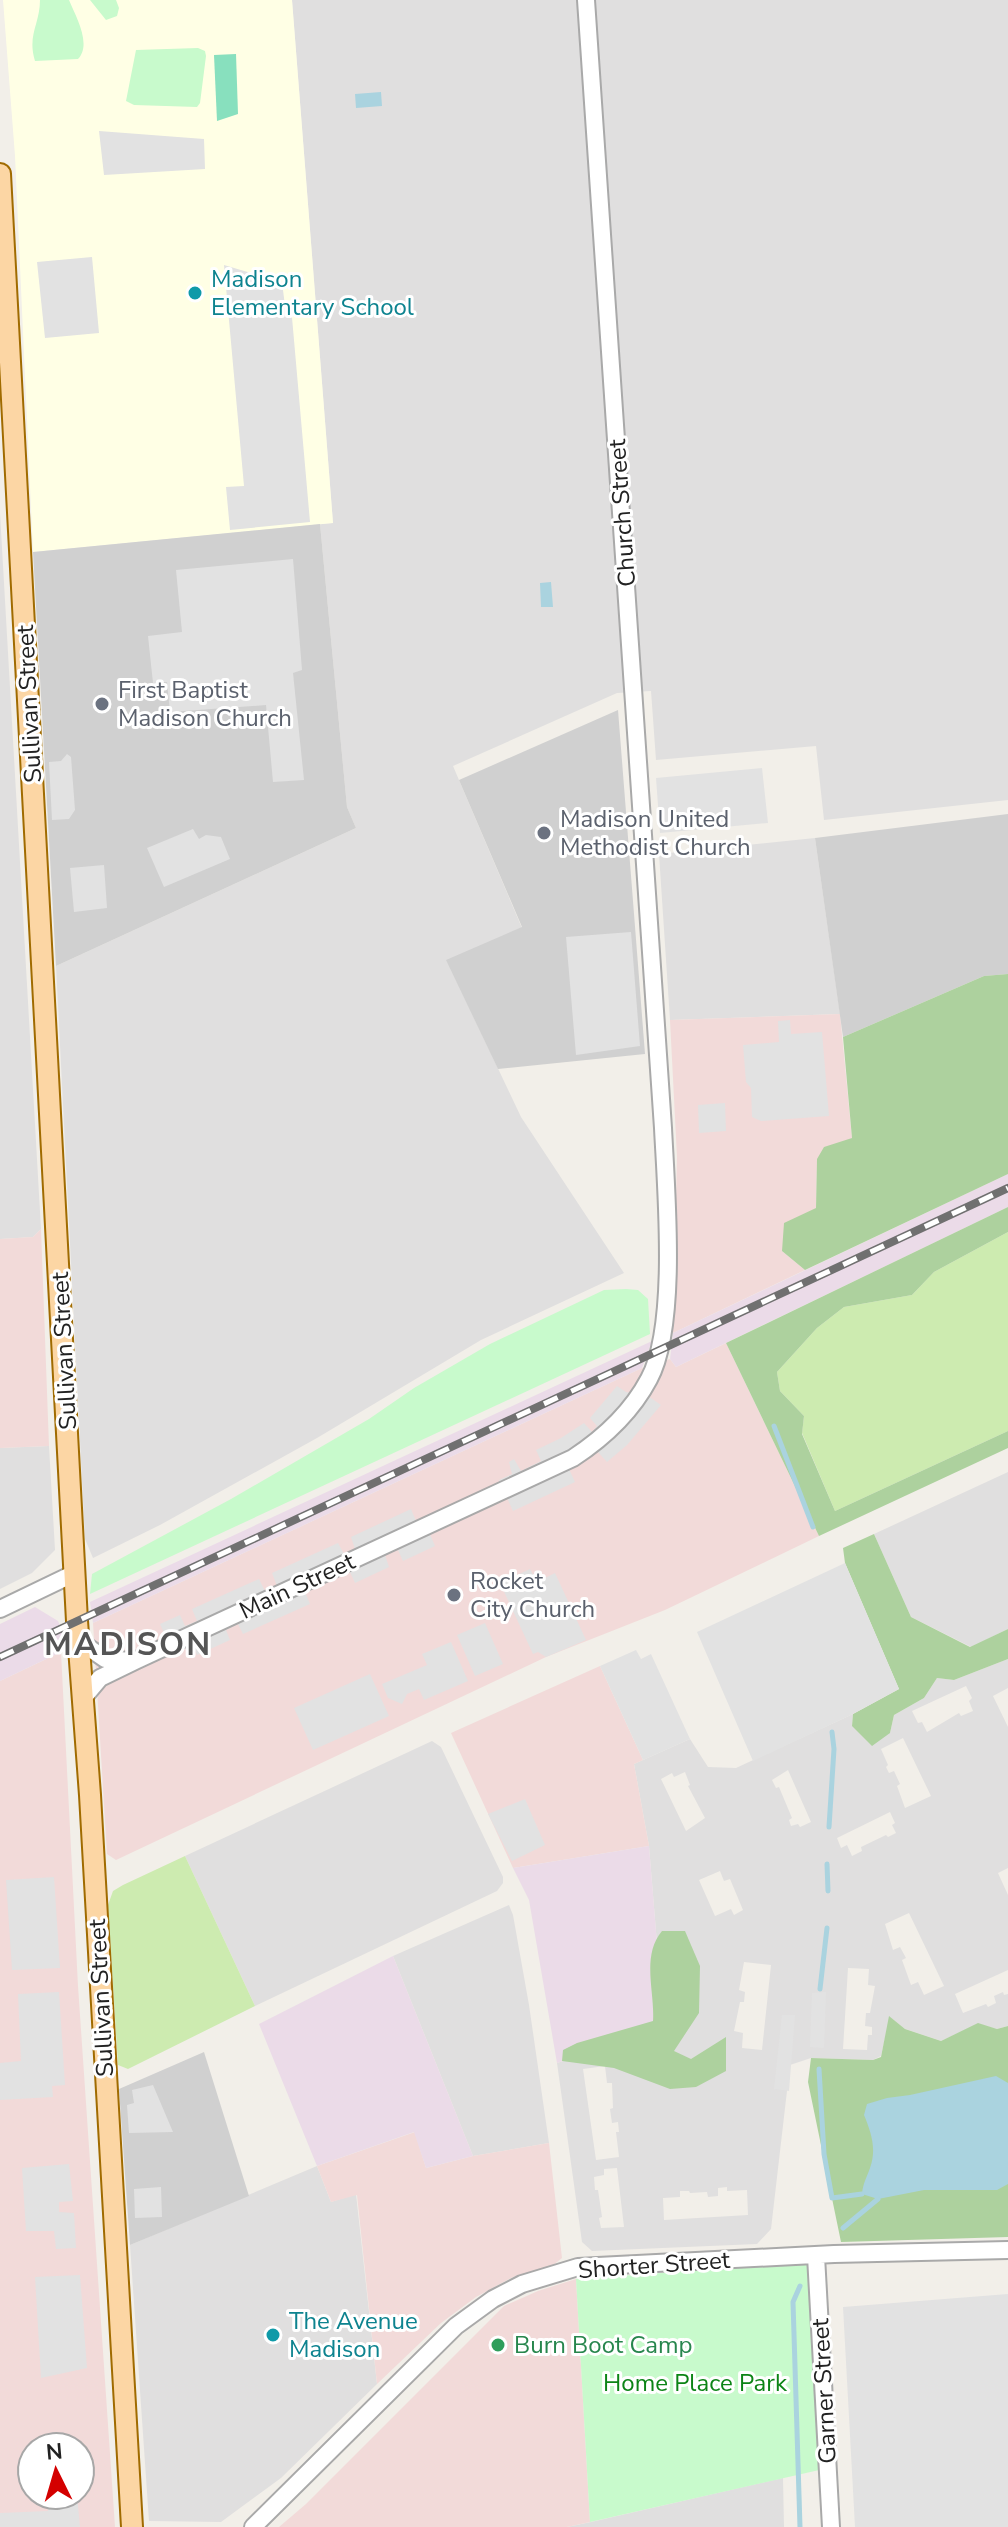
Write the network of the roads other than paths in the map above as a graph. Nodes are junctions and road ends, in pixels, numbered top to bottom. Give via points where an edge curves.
1 (586, 0) edge
2 (0, 174) edge
3 (457, 1513) joint
4 (75, 1573) junction
5 (0, 1609) edge
6 (79, 1641) junction
7 (137, 1660) junction
8 (84, 1697) junction
9 (1008, 2250) edge
10 (816, 2256) junction
11 (132, 2527) edge
12 (253, 2527) edge
13 (831, 2527) edge

1 - 3 street, Church Street via 668,1253 659,1351 650,1377 615,1427 545,1473
2 - 4 main road, Sullivan Street
3 - 7 street, Main Street
4 - 5 street
4 - 6 main road, Sullivan Street
6 - 7 street via 105,1659
6 - 8 main road, Sullivan Street
7 - 8 street, Main Street via 100,1678
8 - 11 main road, Sullivan Street
9 - 10 street, Shorter Street
10 - 12 street, Shorter Street via 578,2267 522,2284 456,2326
10 - 13 street, Garner Street

